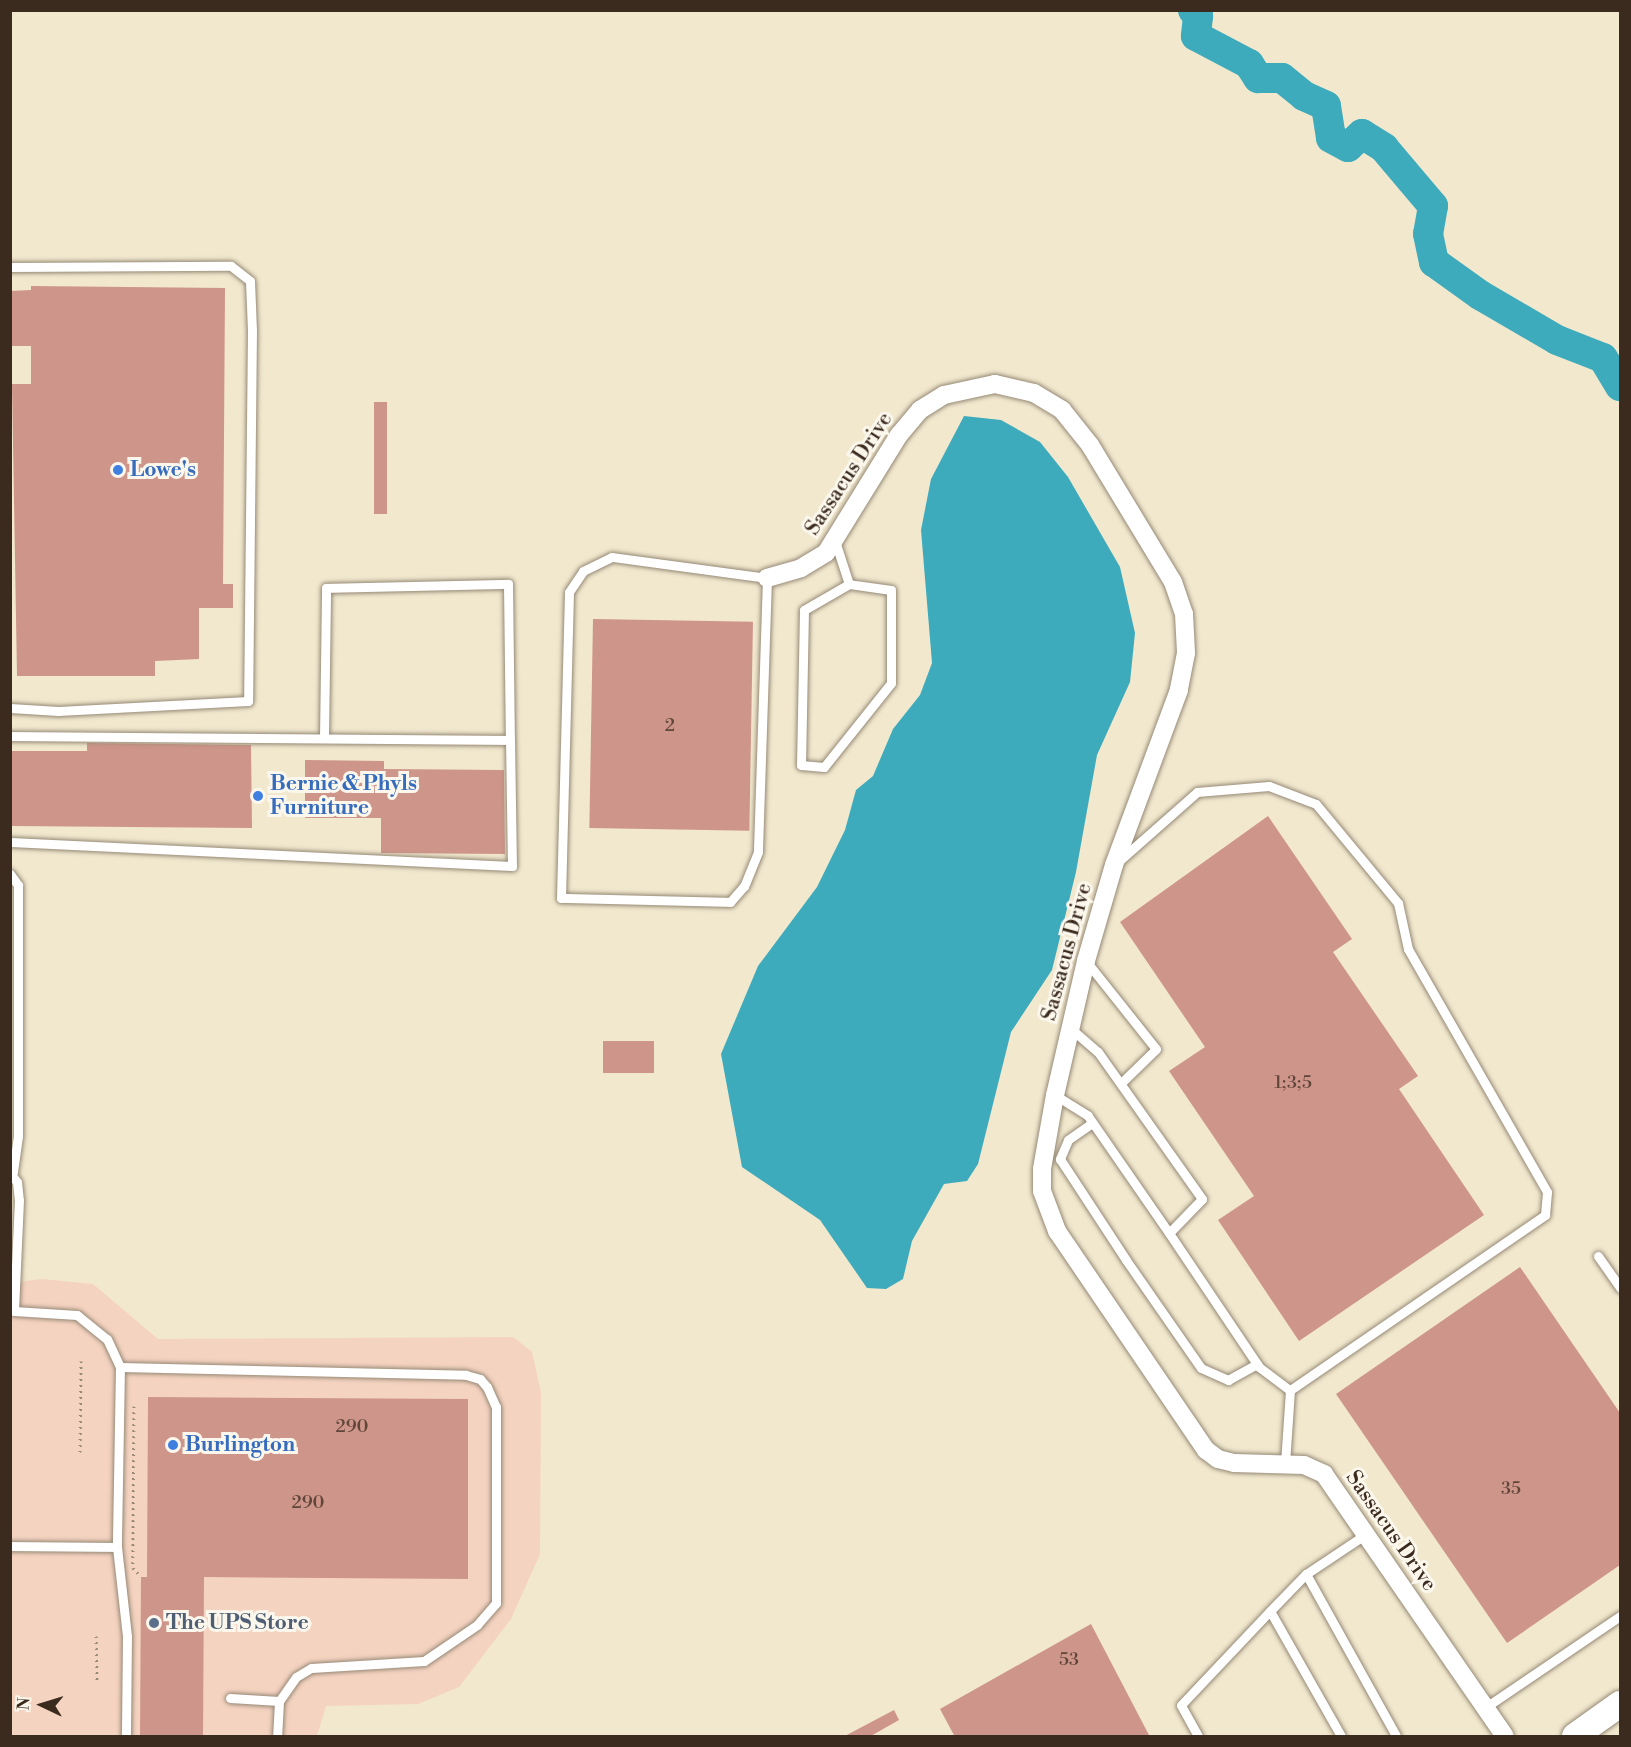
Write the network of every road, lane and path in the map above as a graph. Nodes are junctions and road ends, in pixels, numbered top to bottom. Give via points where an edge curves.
1 (10, 267) edge
2 (835, 541) junction
3 (767, 578) junction
4 (849, 584) junction
5 (10, 708) edge
6 (10, 736) edge
7 (324, 738) junction
8 (510, 740) junction
9 (10, 842) edge
10 (1114, 865) junction
11 (10, 874) edge
12 (1086, 961) junction
13 (1069, 1027) junction
14 (1121, 1083) junction
15 (1055, 1095) junction
16 (1092, 1123) junction
17 (12, 1173) edge
18 (1169, 1233) junction
19 (1598, 1256) dead end
20 (1620, 1288) edge
21 (12, 1311) edge
22 (81, 1361) dead end
23 (1257, 1365) junction
24 (120, 1367) junction
25 (1290, 1390) junction
26 (134, 1403) dead end
27 (80, 1452) dead end
28 (1286, 1464) junction
29 (1367, 1533) junction
30 (10, 1546) edge
31 (117, 1547) junction
32 (138, 1573) dead end
33 (1306, 1574) junction
34 (1270, 1611) junction
35 (1620, 1616) edge
36 (96, 1636) dead end
37 (97, 1683) dead end
38 (230, 1698) dead end
39 (279, 1701) junction
40 (1620, 1704) edge
41 (1486, 1707) junction
42 (126, 1737) edge
43 (277, 1737) edge
44 (1198, 1737) edge
45 (1341, 1737) edge
46 (1396, 1737) edge
47 (1505, 1737) edge
48 (1575, 1737) edge

1 - 5 lane via 231,266 250,281 252,330 248,701 58,711
2 - 3 street, Sassacus Drive via 812,563
2 - 4 lane
2 - 10 street, Sassacus Drive via 899,435 920,410 944,394 978,385 1008,386 1044,398 1072,420 1173,582 1186,623 1179,690
3 - 3 lane via 612,557 593,564 575,580 569,592 561,898 730,902 744,886 758,852
4 - 4 lane via 804,610 801,765 824,767 891,683 891,590
6 - 7 lane
7 - 8 lane
7 - 8 lane via 326,588 508,584
8 - 9 lane via 512,866
10 - 12 street, Sassacus Drive
10 - 25 lane via 1197,792 1269,786 1316,804 1398,903 1407,949 1547,1192 1545,1215
11 - 17 lane via 18,885 18,1136
12 - 13 street, Sassacus Drive
12 - 14 lane via 1156,1049
13 - 14 lane via 1098,1052
13 - 15 street, Sassacus Drive
14 - 18 lane via 1202,1199
15 - 16 lane
15 - 28 street, Sassacus Drive via 1040,1178 1056,1231 1206,1450 1218,1459 1234,1463
16 - 18 lane
16 - 23 lane via 1068,1140 1060,1159 1132,1269 1209,1374 1228,1380
17 - 21 lane via 19,1200
18 - 23 lane
19 - 20 lane
21 - 24 lane via 76,1315 107,1339
22 - 27 path
23 - 25 lane
24 - 31 lane
24 - 39 lane via 455,1375 480,1379 487,1387 496,1407 496,1603 489,1614 424,1660 311,1668 296,1677
25 - 28 lane
26 - 32 path via 134,1568
28 - 29 street, Sassacus Drive via 1304,1465 1324,1474
29 - 33 lane
29 - 41 street, Sassacus Drive
30 - 31 lane
31 - 42 lane via 127,1636
33 - 34 lane
33 - 46 lane
34 - 44 lane via 1181,1705
34 - 45 lane
35 - 41 lane
36 - 37 path
38 - 39 lane
39 - 43 lane
40 - 48 main road
41 - 47 street, Sassacus Drive

